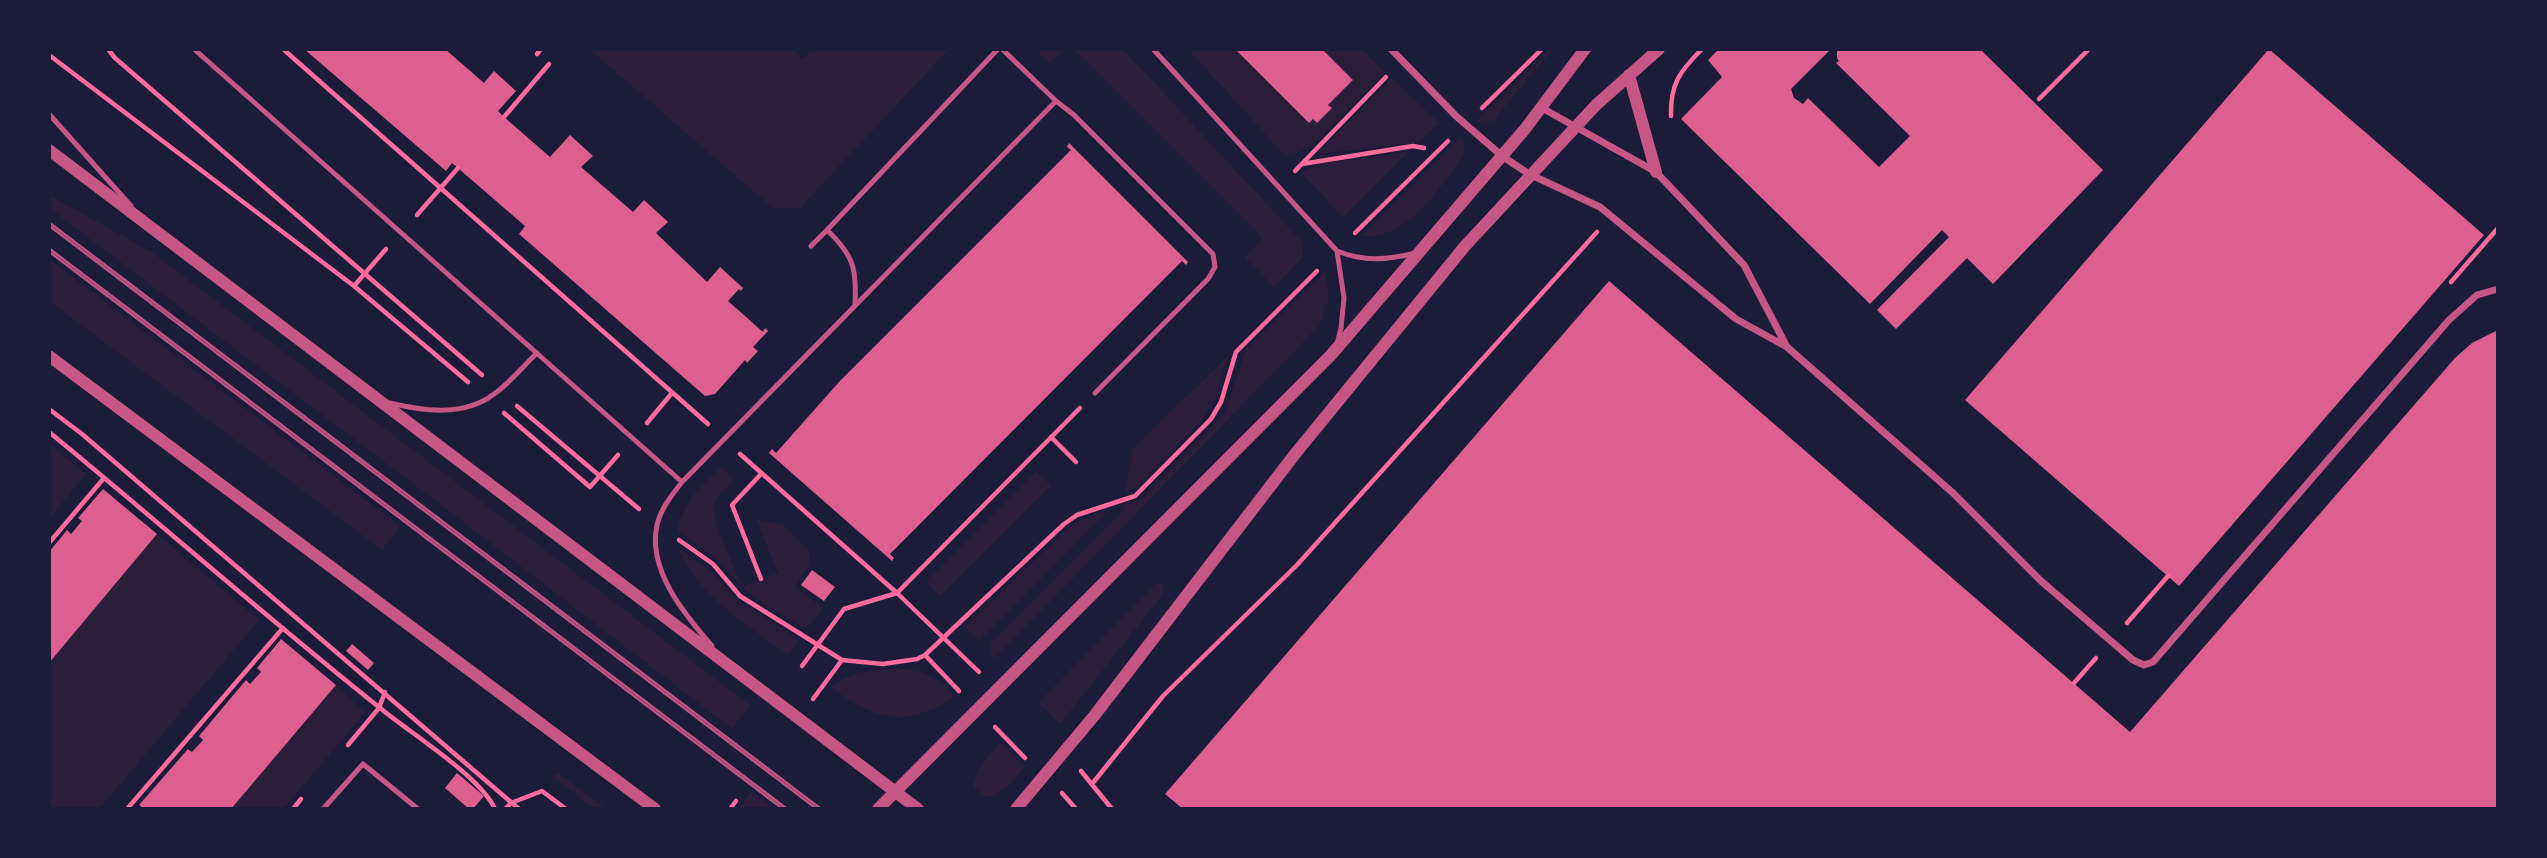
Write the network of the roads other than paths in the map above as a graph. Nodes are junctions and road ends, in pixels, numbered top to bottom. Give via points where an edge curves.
1 (194, 49) edge
2 (1000, 49) edge
3 (1153, 49) edge
4 (1391, 49) edge
5 (1585, 49) edge
6 (1659, 49) edge
7 (1629, 75) junction
8 (1056, 101) junction
9 (1542, 108) junction
10 (49, 114) edge
11 (1576, 125) junction
12 (49, 150) edge
13 (1502, 156) junction
14 (1657, 172) junction
15 (1529, 174) junction
16 (49, 224) edge
17 (147, 224) junction
18 (827, 230) junction
19 (811, 246) dead end
20 (49, 250) edge
21 (1337, 251) junction
22 (1420, 252) junction
23 (2498, 289) edge
24 (855, 305) junction
25 (1787, 347) junction
26 (537, 353) junction
27 (1331, 355) junction
28 (49, 356) edge
29 (1095, 393) road end
30 (382, 401) junction
31 (682, 482) junction
32 (732, 666) junction
33 (894, 790) junction
34 (323, 809) edge
35 (418, 809) edge
36 (655, 809) edge
37 (785, 809) edge
38 (819, 809) edge
39 (878, 809) edge
40 (918, 809) edge
41 (1016, 809) edge

1 - 26 lane
2 - 8 lane
2 - 18 lane
3 - 21 lane
4 - 13 street
5 - 9 street
6 - 7 street
7 - 11 street
7 - 14 street
8 - 24 lane
8 - 29 lane via 1213,254 1215,267
9 - 11 street
9 - 13 street
10 - 17 lane
11 - 14 street
11 - 15 street
12 - 17 street
13 - 15 street
13 - 22 street
14 - 25 street via 1744,265
15 - 25 street via 1592,202 1736,319
15 - 41 street via 1295,454
16 - 38 lane
17 - 30 street
18 - 19 lane
18 - 24 lane via 853,263
20 - 37 lane
21 - 22 lane via 1372,260
21 - 27 lane via 1344,308
22 - 27 street
23 - 25 street via 2477,295 2449,320 2153,662 2144,665 2040,582 1953,493
24 - 31 lane
26 - 30 lane via 500,390 478,403 450,410
26 - 31 lane
27 - 33 street
28 - 36 street
30 - 32 street
31 - 32 lane via 657,524 656,554 668,585 693,622
32 - 33 street
33 - 39 street
33 - 40 street
34 - 35 lane via 363,764

